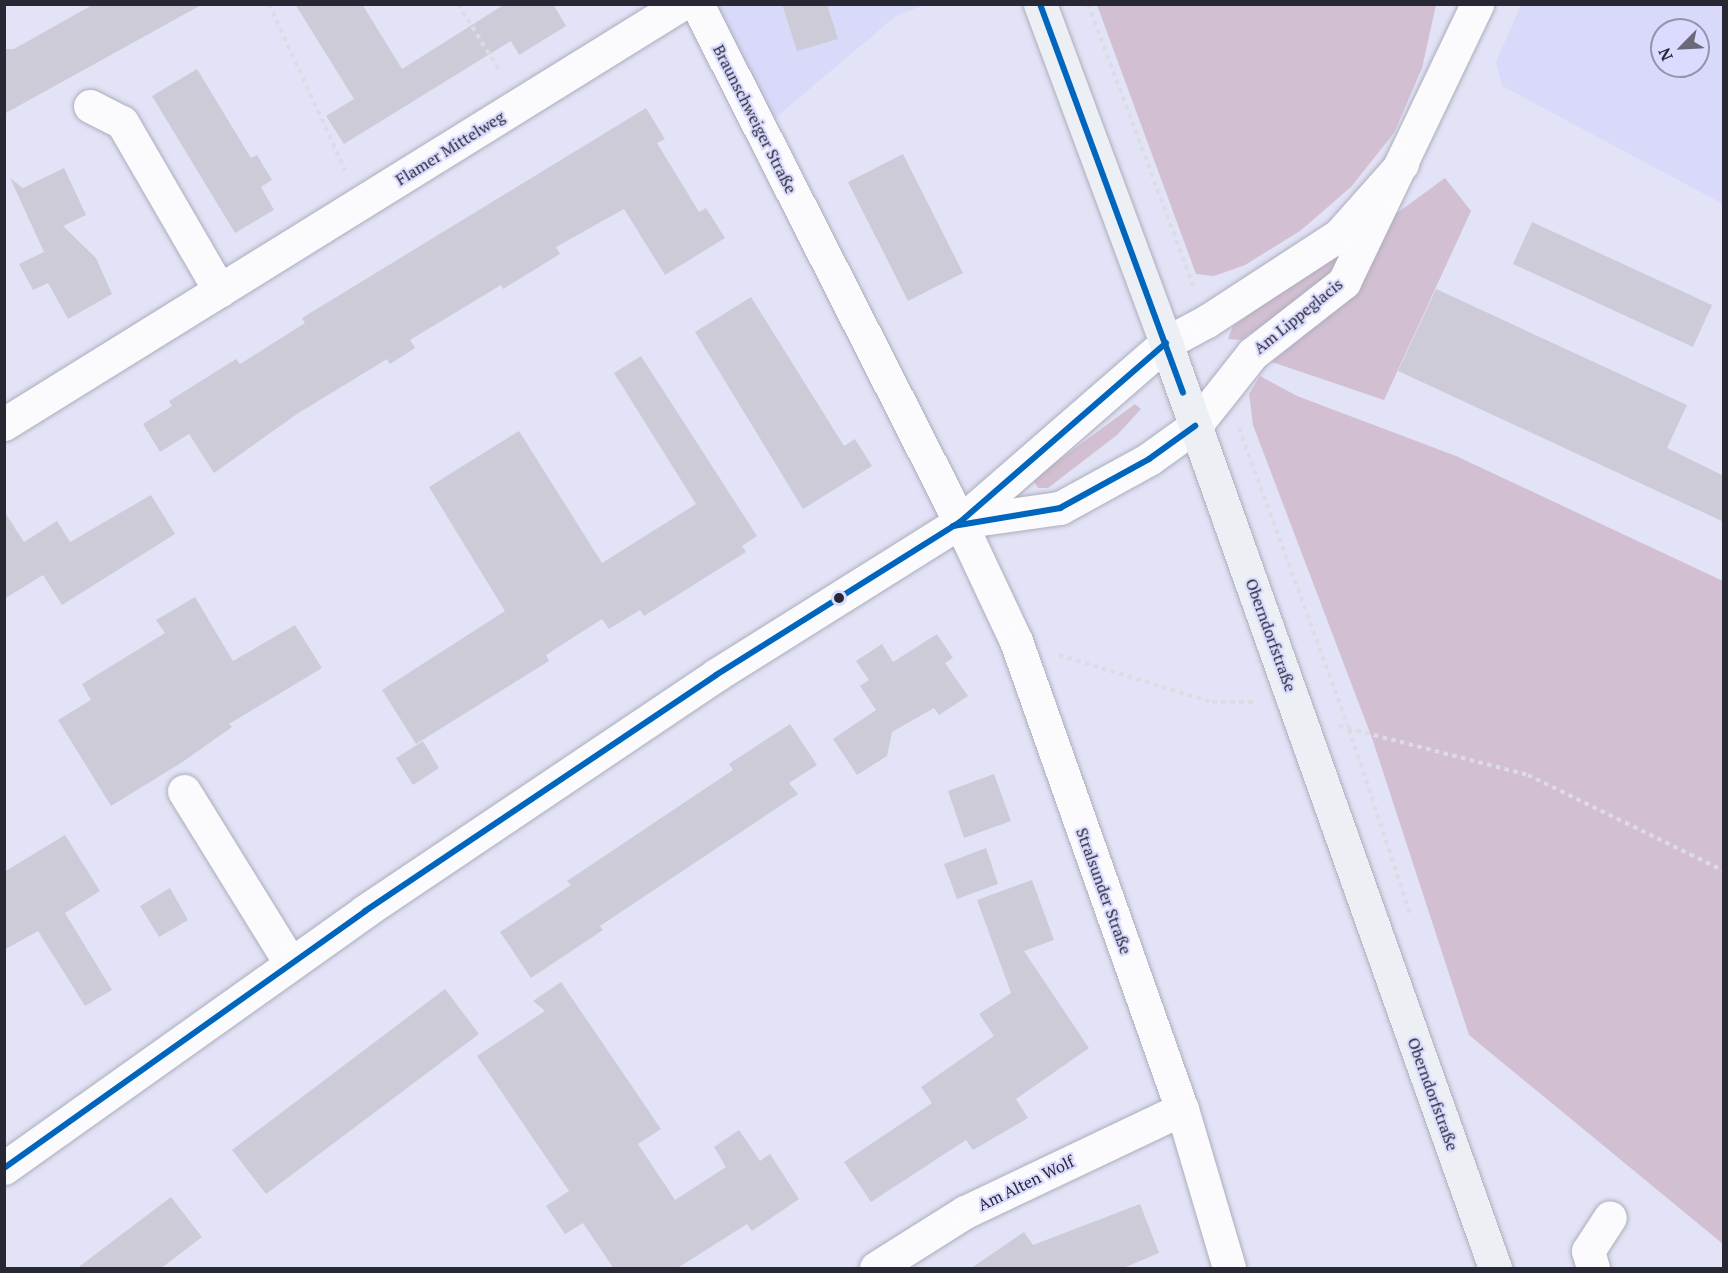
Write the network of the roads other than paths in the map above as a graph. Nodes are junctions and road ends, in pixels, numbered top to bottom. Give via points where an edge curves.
1 (681, 4) edge
2 (697, 4) edge
3 (1040, 4) edge
4 (1477, 4) edge
5 (90, 106) dead end
6 (1402, 164) junction
7 (220, 291) junction
8 (1166, 343) junction
9 (4, 424) edge
10 (1195, 426) junction
11 (960, 522) junction
12 (184, 791) dead end
13 (291, 964) junction
14 (1182, 1109) junction
15 (4, 1168) edge
16 (1610, 1216) dead end
17 (876, 1269) edge
18 (1229, 1269) edge
19 (1496, 1269) edge
20 (1593, 1269) edge

1 - 7 street, Flamer Mittelweg
2 - 11 street, Braunschweiger Straße
3 - 8 main road, Oberndorfstraße
4 - 6 street, Am Lippeglacis
5 - 7 street via 122,122
6 - 8 street, Am Lippeglacis via 1339,235 1207,321
6 - 10 street, Am Lippeglacis via 1344,282 1252,354
7 - 9 street, Flamer Mittelweg
8 - 10 main road, Oberndorfstraße
8 - 11 street, Am Lippeglacis
10 - 11 street, Am Lippeglacis via 1149,459 1060,508
10 - 19 main road, Oberndorfstraße
11 - 13 street, Am Lippeglacis via 716,675
11 - 14 street, Stralsunder Straße via 1016,641
12 - 13 street
13 - 15 street, Am Lippeglacis
14 - 17 street, Am Alten Wolf via 965,1212
14 - 18 street, Stralsunder Straße
16 - 20 street via 1588,1251

